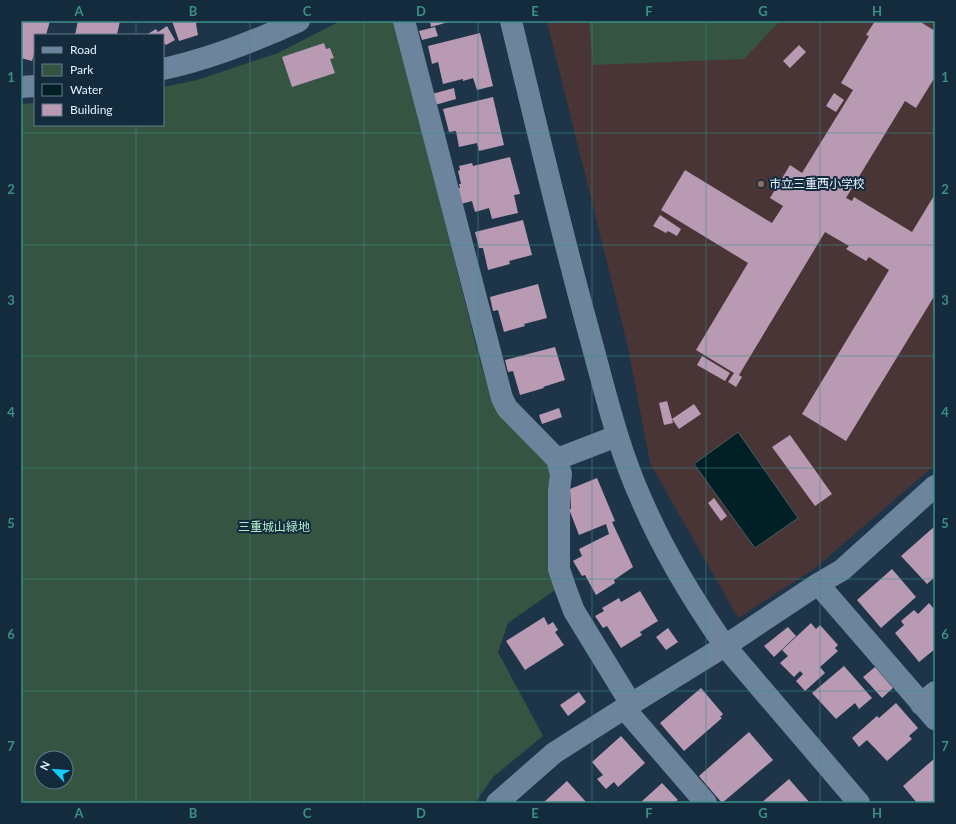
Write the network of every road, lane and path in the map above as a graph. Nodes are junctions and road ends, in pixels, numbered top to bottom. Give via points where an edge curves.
1 (298, 21) edge
2 (404, 21) edge
3 (510, 21) edge
4 (164, 69) edge
5 (34, 86) edge
6 (21, 87) edge
7 (617, 436) junction
8 (557, 459) junction
9 (935, 486) edge
10 (818, 584) junction
11 (725, 646) junction
12 (930, 705) edge
13 (627, 706) junction
14 (500, 802) edge
15 (706, 803) edge
16 (859, 803) edge

1 - 4 street via 221,53
2 - 8 street via 502,398 507,408
3 - 7 street via 575,282
5 - 6 street
7 - 8 street
7 - 11 street via 642,501 679,575
8 - 13 street via 561,474 559,568 574,611
9 - 10 street via 842,570
10 - 11 street
10 - 12 street
11 - 13 street
11 - 16 street
13 - 14 street via 554,753
13 - 15 street

